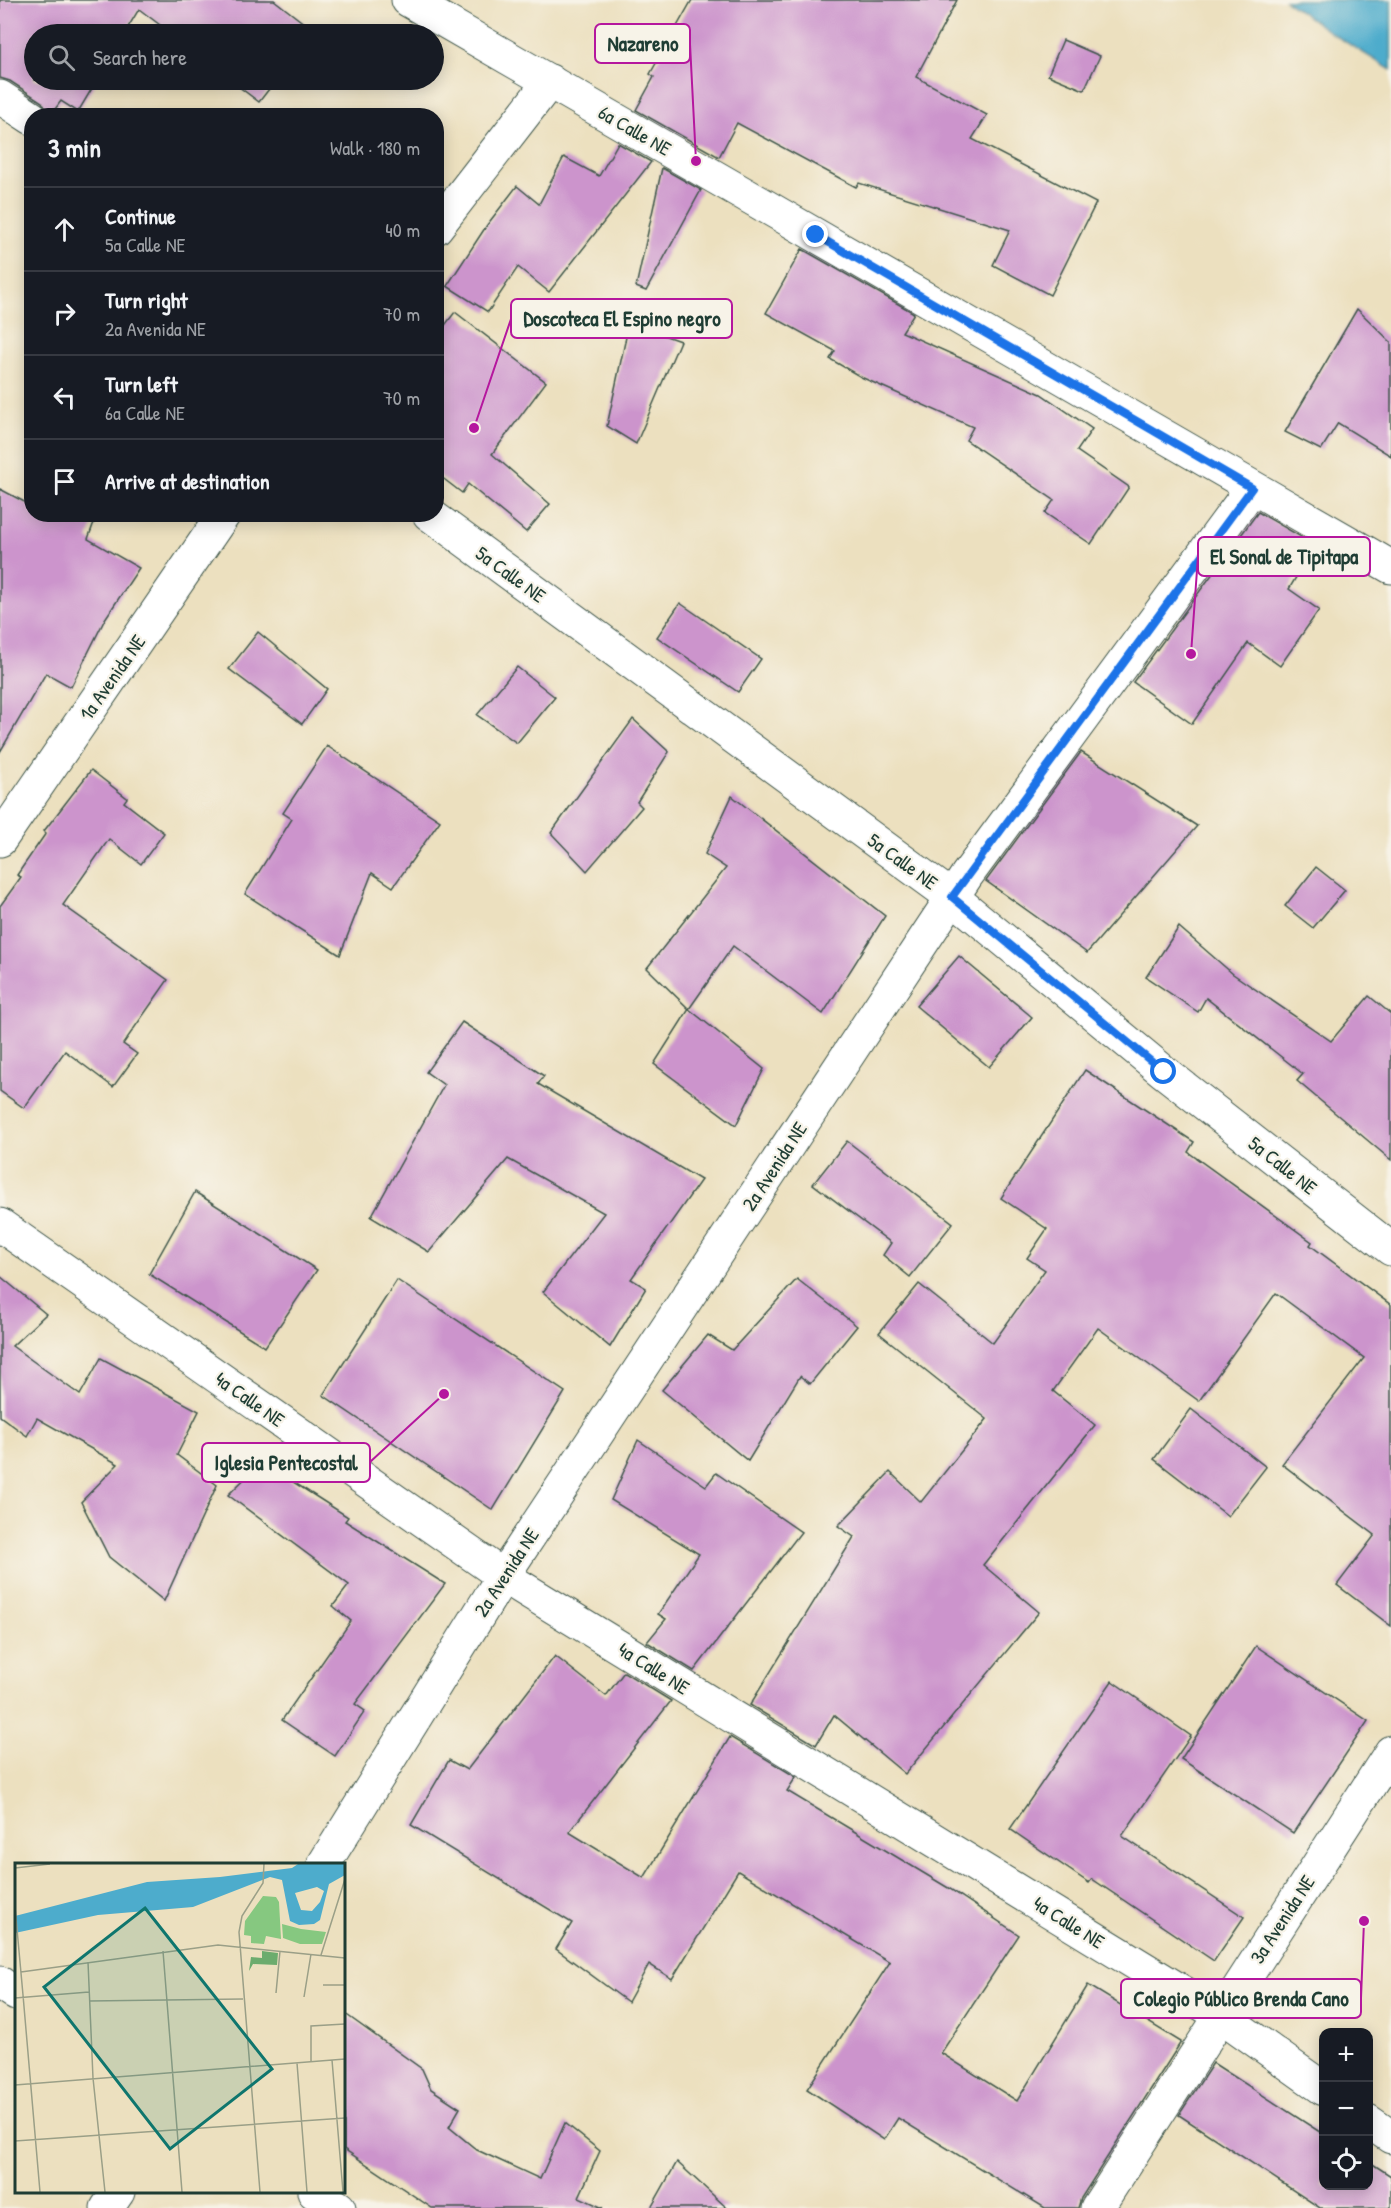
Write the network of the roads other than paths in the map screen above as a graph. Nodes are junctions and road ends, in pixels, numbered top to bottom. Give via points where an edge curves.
1 (408, 0) edge
2 (550, 81) junction
3 (0, 97) edge
4 (24, 113) edge
5 (444, 218) edge
6 (1252, 488) junction
7 (219, 522) edge
8 (440, 522) edge
9 (1391, 567) edge
10 (0, 840) edge
11 (952, 897) junction
12 (0, 1225) edge
13 (1391, 1249) edge
14 (503, 1576) junction
15 (1391, 1752) edge
16 (325, 1863) edge
17 (0, 1983) edge
18 (15, 1993) edge
19 (1220, 2015) junction
20 (1319, 2086) edge
21 (1373, 2124) edge
22 (1391, 2137) edge
23 (117, 2193) edge
24 (316, 2193) edge
25 (107, 2208) edge
26 (339, 2208) edge
27 (1097, 2208) edge

1 - 2 street, 6a Calle NE
2 - 5 street
2 - 6 street, 6a Calle NE
3 - 4 street
6 - 9 street, 6a Calle NE
6 - 11 street, 2a Avenida NE
7 - 10 street, 1a Avenida NE
8 - 11 street, 5a Calle NE
11 - 13 street, 5a Calle NE via 1164,1072
11 - 14 street, 2a Avenida NE
12 - 14 street, 4a Calle NE
14 - 16 street, 2a Avenida NE
14 - 19 street, 4a Calle NE
15 - 19 street, 3a Avenida NE
17 - 18 street
19 - 20 street, 4a Calle NE
19 - 27 street, 3a Avenida NE
21 - 22 street
23 - 25 street
24 - 26 street

